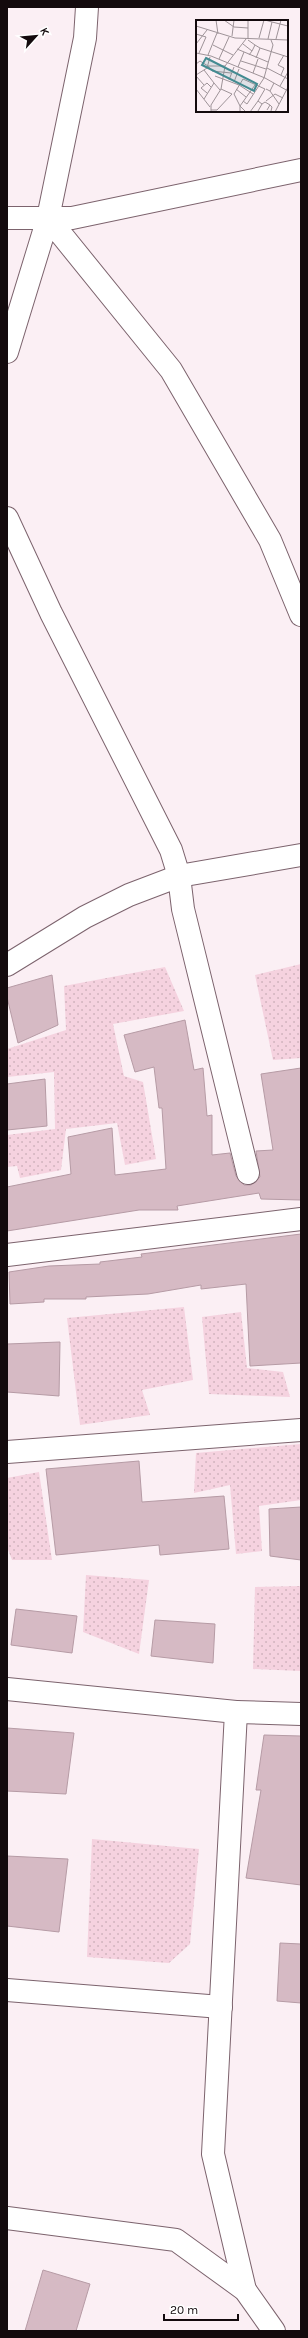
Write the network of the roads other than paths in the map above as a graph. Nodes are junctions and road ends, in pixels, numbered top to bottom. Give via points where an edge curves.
1 (87, 7) edge
2 (301, 170) edge
3 (7, 218) edge
4 (48, 218) junction
5 (7, 352) edge
6 (7, 518) edge
7 (301, 615) edge
8 (301, 855) edge
9 (179, 876) junction
10 (7, 965) edge
11 (248, 1173) dead end
12 (301, 1219) edge
13 (7, 1255) edge
14 (301, 1430) edge
15 (7, 1452) edge
16 (7, 1689) edge
17 (236, 1712) junction
18 (301, 1714) edge
19 (7, 1990) edge
20 (221, 2007) junction
21 (7, 2218) edge
22 (245, 2290) junction
23 (274, 2331) edge

1 - 4 street via 85,38
2 - 4 street via 72,218
3 - 4 street
4 - 5 street
4 - 7 street via 171,370 270,540
6 - 9 street via 51,613 171,850
8 - 9 street
9 - 10 street via 129,895 85,917
9 - 11 street via 183,909
12 - 13 street
14 - 15 street
16 - 17 street
17 - 18 street
17 - 20 street
19 - 20 street
20 - 22 street via 213,2154
21 - 22 street via 176,2240
22 - 23 street

